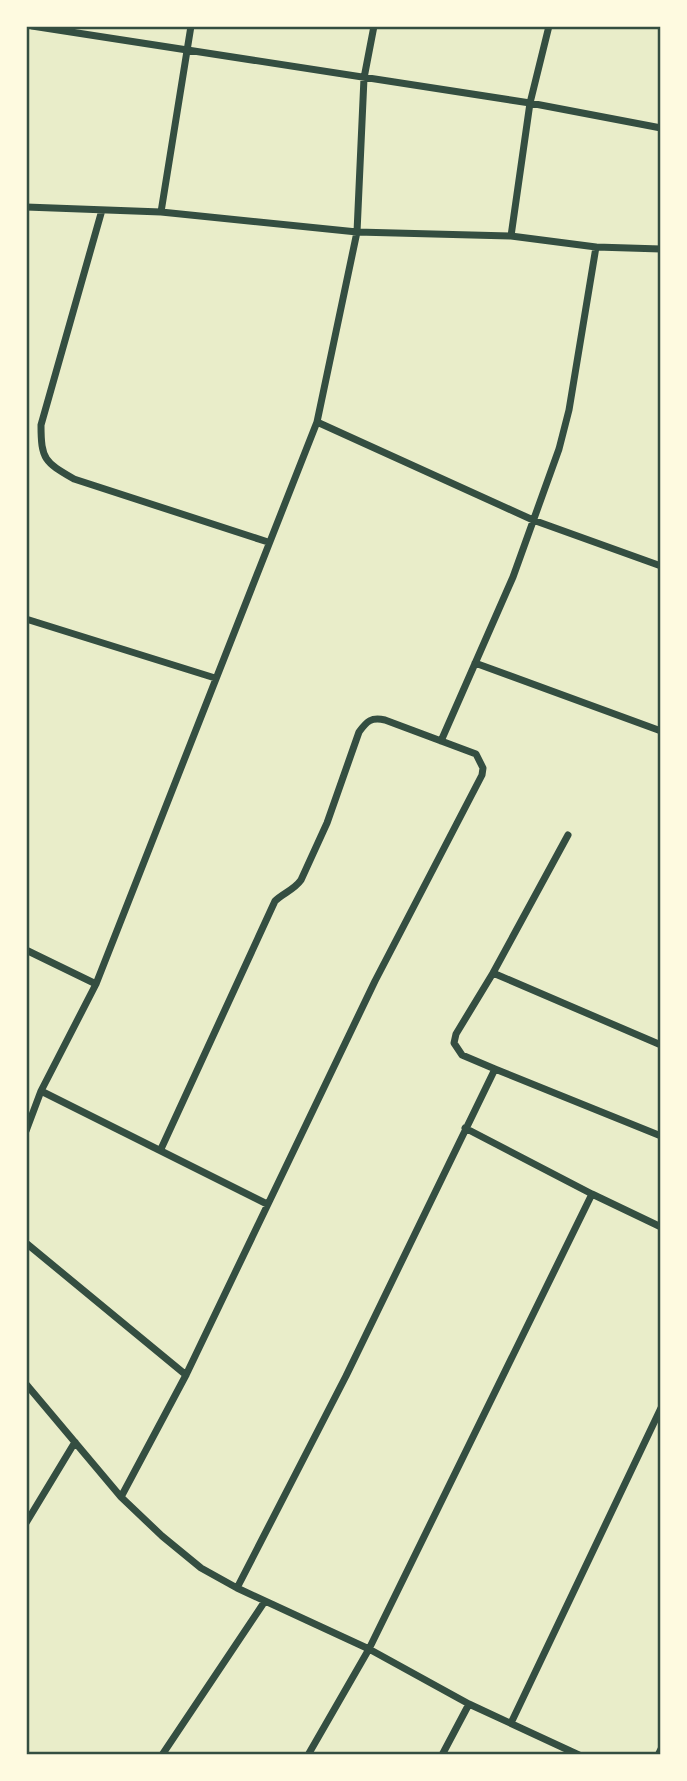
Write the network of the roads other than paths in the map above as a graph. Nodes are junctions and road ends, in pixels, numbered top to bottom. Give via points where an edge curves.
1 (32, 26) edge
2 (191, 26) edge
3 (374, 26) edge
4 (549, 26) edge
5 (186, 50) junction
6 (364, 78) junction
7 (530, 103) junction
8 (661, 128) edge
9 (26, 207) edge
10 (102, 210) junction
11 (161, 212) junction
12 (358, 232) junction
13 (512, 236) junction
14 (596, 247) junction
15 (661, 249) edge
16 (317, 422) junction
17 (533, 520) junction
18 (268, 542) junction
19 (661, 566) edge
20 (26, 619) edge
21 (475, 663) junction
22 (215, 678) junction
23 (661, 731) edge
24 (441, 741) junction
25 (568, 835) dead end
26 (26, 950) edge
27 (493, 973) junction
28 (96, 984) junction
29 (661, 1045) edge
30 (495, 1069) junction
31 (41, 1091) junction
32 (466, 1128) junction
33 (26, 1131) edge
34 (661, 1136) edge
35 (161, 1149) junction
36 (592, 1194) junction
37 (267, 1204) junction
38 (661, 1227) edge
39 (26, 1243) edge
40 (186, 1376) junction
41 (26, 1384) edge
42 (661, 1408) edge
43 (75, 1442) junction
44 (121, 1497) junction
45 (26, 1523) edge
46 (237, 1588) junction
47 (265, 1601) junction
48 (369, 1648) junction
49 (469, 1704) junction
50 (511, 1723) junction
51 (661, 1749) edge
52 (162, 1755) edge
53 (307, 1755) edge
54 (442, 1755) edge
55 (579, 1755) edge
56 (658, 1755) edge

1 - 5 street
2 - 5 street
3 - 6 street
4 - 7 street
5 - 6 street
5 - 11 street
6 - 7 street
6 - 12 street
7 - 8 street
7 - 13 street
9 - 10 street
10 - 11 street
10 - 18 street via 41,425 41,450 52,467 74,480
11 - 12 street
12 - 13 street
12 - 16 street
13 - 14 street
14 - 15 street
14 - 17 street via 569,410
16 - 17 street
16 - 18 street
17 - 19 street
17 - 21 street
18 - 22 street
20 - 22 street
21 - 23 street
21 - 24 street
22 - 28 street
24 - 35 street via 374,718 359,732 306,871 296,887 275,901
24 - 37 street via 475,754 482,775
25 - 27 street
26 - 28 street
27 - 29 street
27 - 30 street via 454,1043 462,1055
28 - 31 street
30 - 32 street
30 - 34 street
31 - 33 street
31 - 35 street
32 - 36 street
32 - 46 street
35 - 37 street
36 - 38 street
36 - 48 street
37 - 40 street
39 - 40 street
40 - 44 street
41 - 43 street
42 - 50 street
43 - 44 street
43 - 45 street
44 - 46 street via 182,1554
46 - 47 street
47 - 48 street
47 - 52 street
48 - 49 street
48 - 53 street
49 - 50 street
49 - 54 street
50 - 55 street
51 - 56 street

